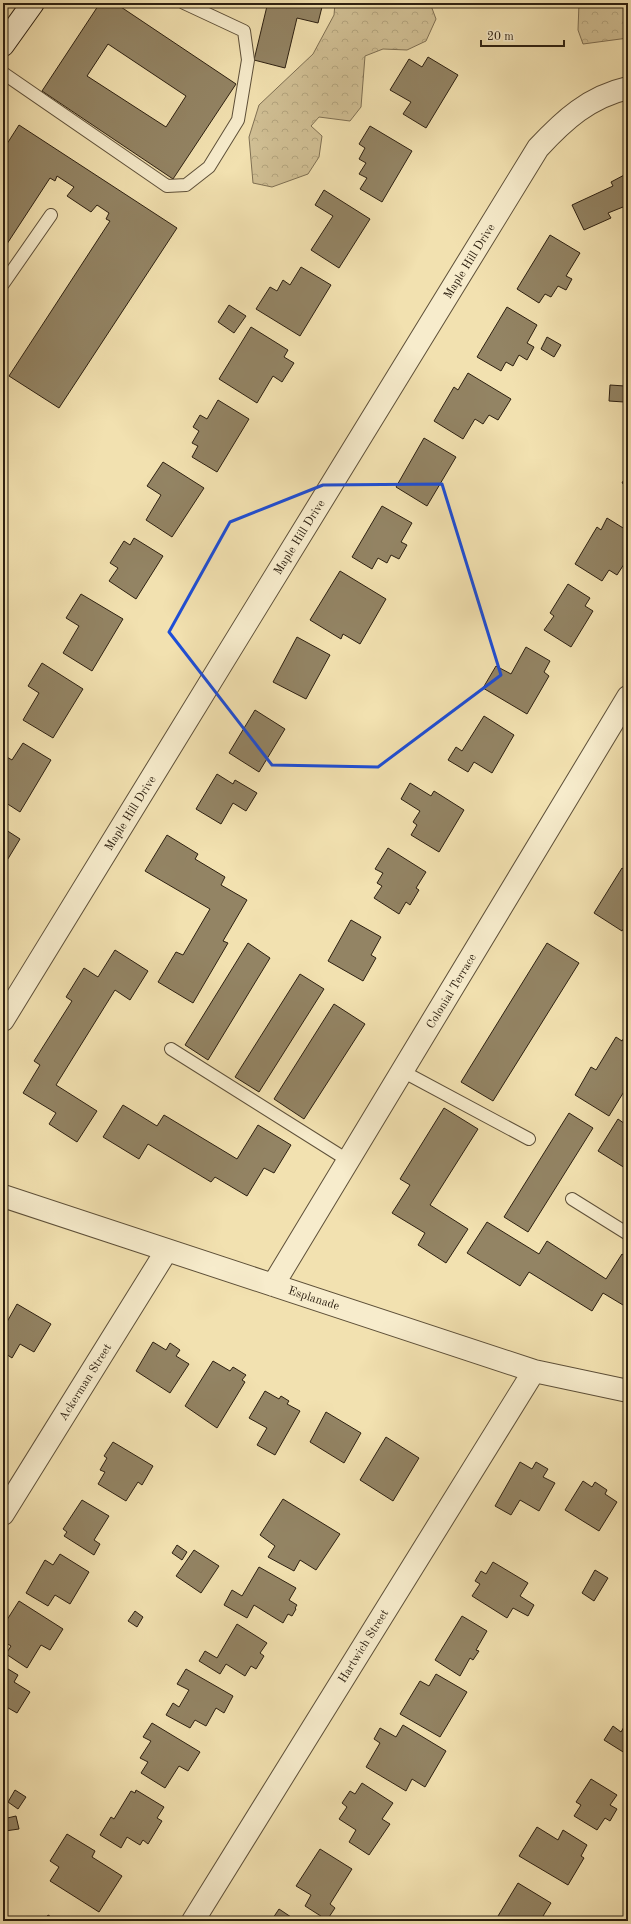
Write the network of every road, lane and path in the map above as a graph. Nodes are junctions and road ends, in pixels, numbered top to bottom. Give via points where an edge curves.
1 (33, 3) edge
2 (184, 3) edge
3 (3, 44) edge
4 (3, 73) edge
5 (628, 88) edge
6 (51, 215) dead end
7 (3, 284) edge
8 (628, 697) edge
9 (3, 1020) edge
10 (171, 1049) dead end
11 (402, 1071) junction
12 (529, 1139) dead end
13 (348, 1161) junction
14 (3, 1196) edge
15 (572, 1199) dead end
16 (628, 1234) edge
17 (167, 1250) junction
18 (273, 1285) junction
19 (534, 1371) junction
20 (628, 1391) edge
21 (3, 1514) edge
22 (193, 1921) edge

1 - 3 street
2 - 4 lane via 244,31 248,60 238,120 209,166 186,185 166,186
5 - 9 street, Maple Hill Drive via 586,105 561,123 538,148
6 - 7 lane
8 - 11 street, Colonial Terrace
10 - 13 lane
11 - 12 lane
11 - 13 street, Colonial Terrace
13 - 18 street, Colonial Terrace
14 - 17 street, Esplanade
15 - 16 lane
17 - 18 street, Esplanade
17 - 21 street, Ackerman Street
18 - 19 street, Esplanade
19 - 20 street, Esplanade
19 - 22 street, Hartwich Street

